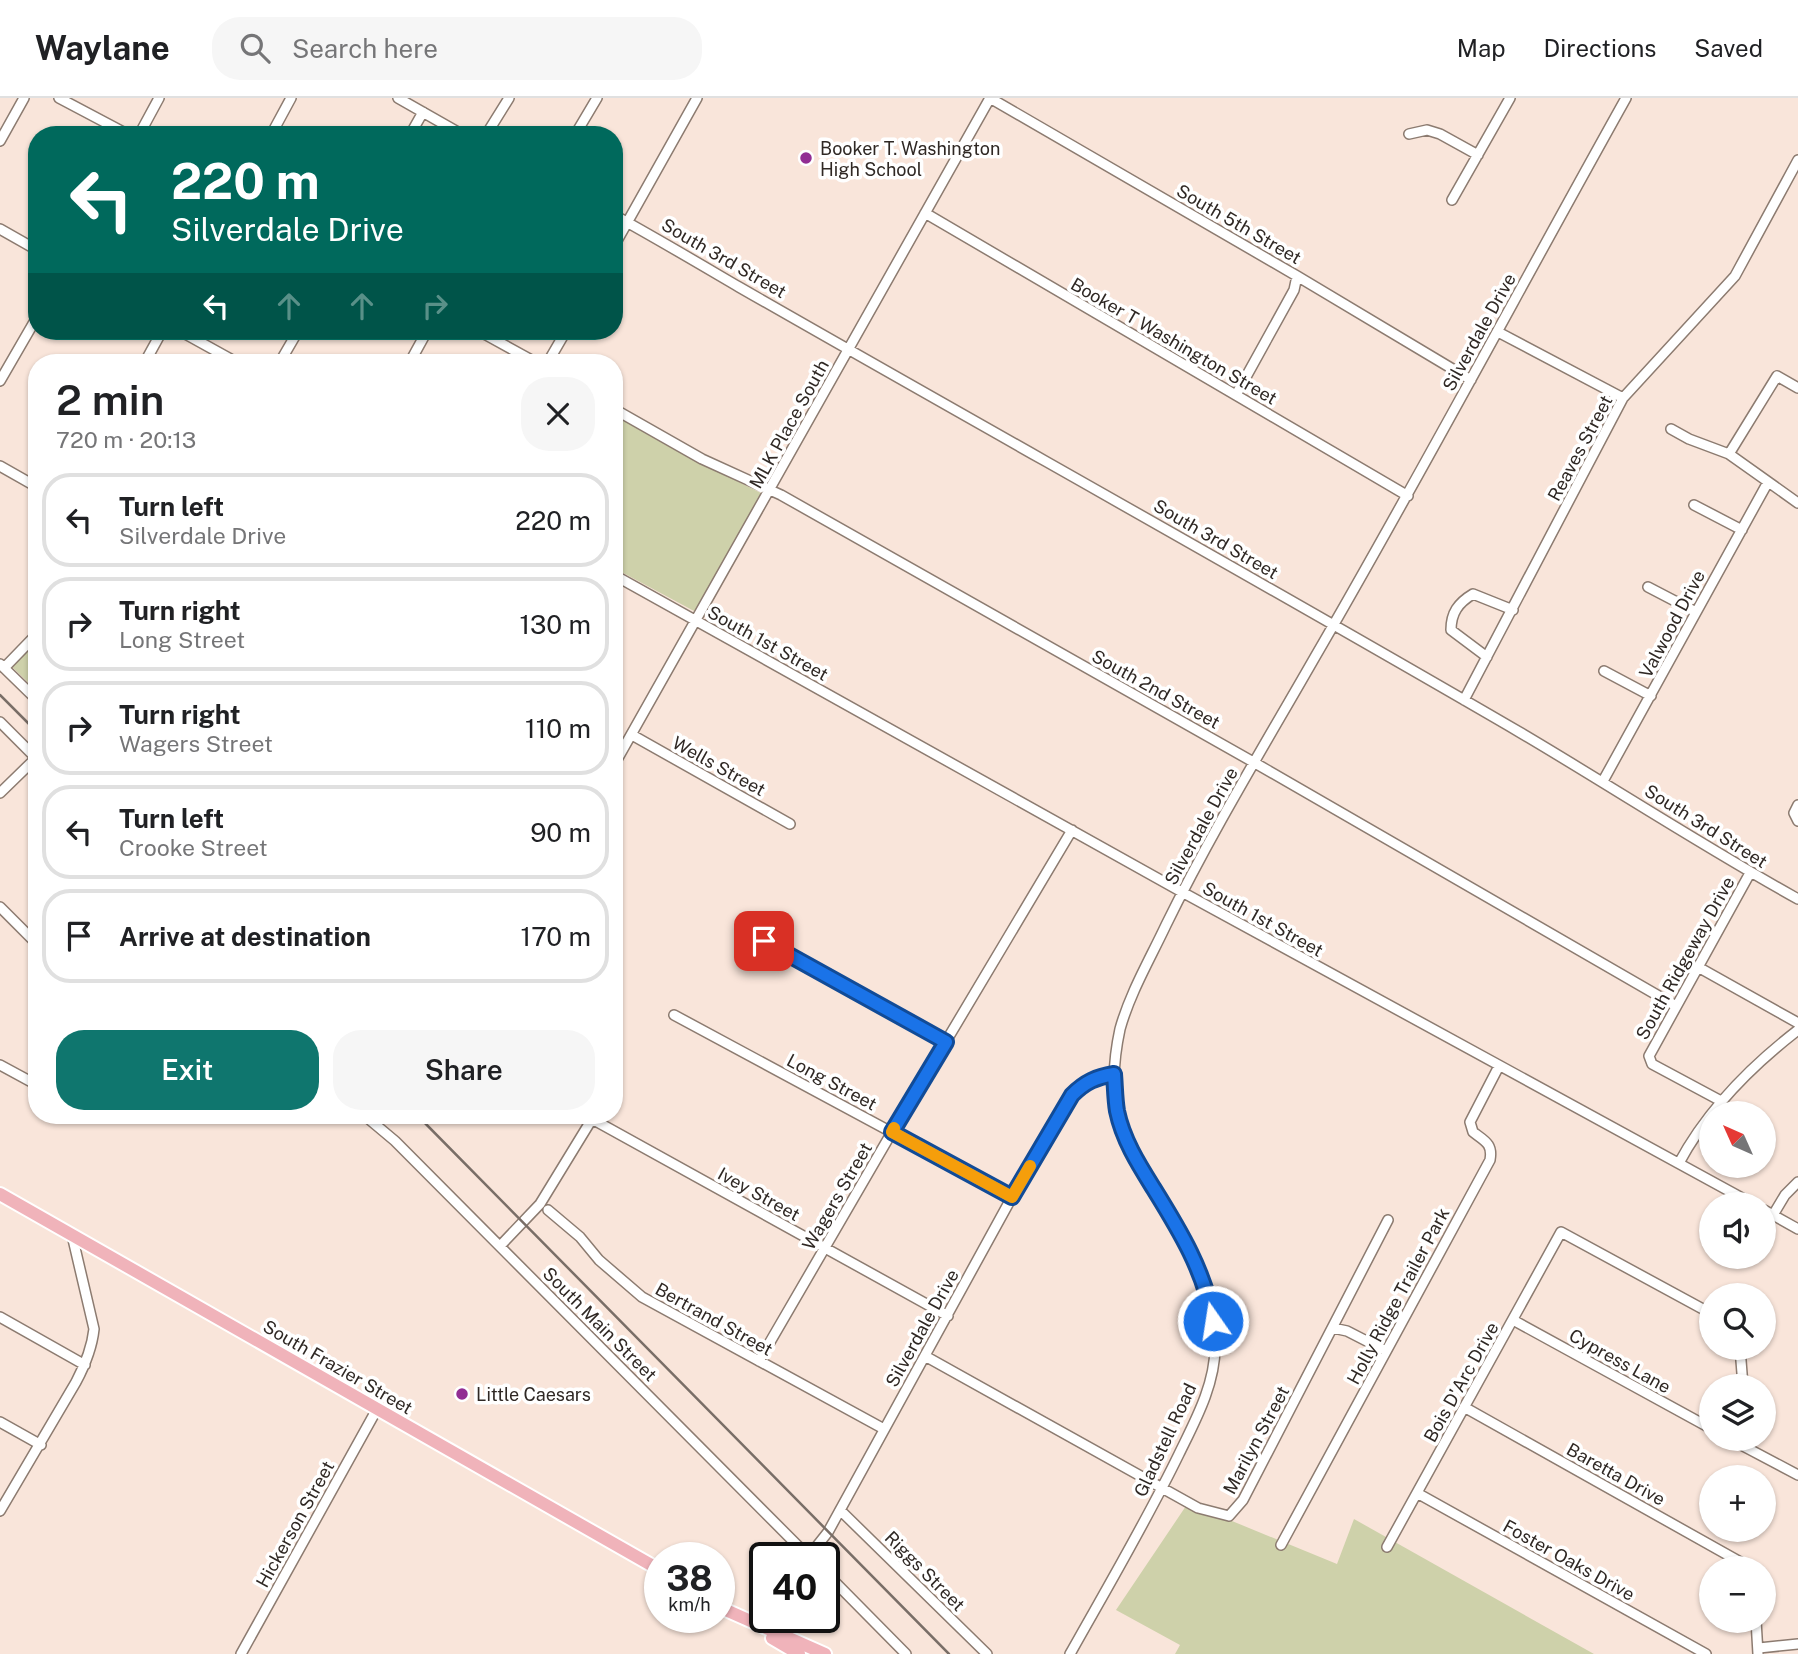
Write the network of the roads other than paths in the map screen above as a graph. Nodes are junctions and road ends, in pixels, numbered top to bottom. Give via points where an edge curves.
1 (24, 98) edge
2 (59, 98) edge
3 (159, 98) edge
4 (291, 98) edge
5 (398, 98) edge
6 (509, 98) edge
7 (597, 98) edge
8 (697, 98) edge
9 (990, 98) edge
10 (1510, 98) edge
11 (1626, 98) edge
12 (413, 102) edge
13 (423, 112) junction
14 (112, 126) edge
15 (144, 126) edge
16 (276, 126) edge
17 (415, 126) edge
18 (447, 126) edge
19 (492, 126) edge
20 (580, 126) edge
21 (1409, 134) dead end
22 (0, 141) edge
23 (1478, 155) junction
24 (1798, 160) edge
25 (1452, 200) dead end
26 (925, 213) junction
27 (623, 220) edge
28 (627, 222) junction
29 (0, 229) edge
30 (623, 229) edge
31 (28, 245) edge
32 (1297, 276) junction
33 (1498, 332) junction
34 (28, 333) edge
35 (196, 340) edge
36 (495, 340) edge
37 (849, 348) junction
38 (222, 354) edge
39 (521, 354) edge
40 (1471, 380) junction
41 (0, 381) edge
42 (1798, 388) edge
43 (1236, 395) junction
44 (1623, 398) junction
45 (623, 414) edge
46 (1671, 429) dead end
47 (1729, 454) junction
48 (0, 466) edge
49 (28, 482) edge
50 (1768, 482) junction
51 (769, 490) junction
52 (1408, 496) junction
53 (1798, 503) edge
54 (1694, 505) dead end
55 (1742, 530) junction
56 (623, 580) edge
57 (1648, 587) dead end
58 (1513, 610) junction
59 (1696, 612) junction
60 (696, 621) junction
61 (1334, 625) junction
62 (28, 642) edge
63 (1487, 657) junction
64 (2, 666) edge
65 (1604, 671) dead end
66 (28, 691) edge
67 (1651, 696) junction
68 (1464, 700) junction
69 (0, 722) edge
70 (632, 735) junction
71 (623, 750) edge
72 (28, 751) edge
73 (1255, 762) junction
74 (28, 767) edge
75 (1603, 781) junction
76 (0, 793) edge
77 (790, 824) dead end
78 (1072, 830) junction
79 (1751, 873) junction
80 (1182, 892) junction
81 (1798, 900) edge
82 (0, 907) edge
83 (740, 927) dead end
84 (28, 935) edge
85 (1698, 967) junction
86 (1676, 1006) junction
87 (674, 1015) dead end
88 (1798, 1023) edge
89 (1798, 1030) edge
90 (946, 1042) junction
91 (0, 1065) edge
92 (1499, 1066) junction
93 (1114, 1074) junction
94 (28, 1080) edge
95 (1721, 1101) joint
96 (375, 1124) edge
97 (589, 1124) edge
98 (601, 1124) edge
99 (1699, 1129) edge
100 (892, 1132) junction
101 (1679, 1163) junction
102 (1798, 1182) edge
103 (1731, 1192) edge
104 (0, 1194) edge
105 (1012, 1197) junction
106 (1776, 1205) edge
107 (548, 1210) dead end
108 (1776, 1217) edge
109 (1388, 1220) dead end
110 (1798, 1229) edge
111 (72, 1235) junction
112 (499, 1246) junction
113 (826, 1248) junction
114 (1699, 1307) edge
115 (948, 1316) junction
116 (0, 1317) edge
117 (1513, 1320) junction
118 (1333, 1328) junction
119 (1387, 1351) junction
120 (925, 1356) junction
121 (759, 1361) junction
122 (85, 1365) junction
123 (1464, 1407) junction
124 (377, 1409) junction
125 (0, 1422) edge
126 (1699, 1422) edge
127 (884, 1429) junction
128 (41, 1445) junction
129 (1759, 1451) edge
130 (1798, 1475) edge
131 (1162, 1488) junction
132 (1417, 1493) junction
133 (840, 1510) junction
134 (0, 1511) edge
135 (795, 1542) edge
136 (821, 1542) edge
137 (1281, 1545) dead end
138 (1387, 1547) dead end
139 (1730, 1556) edge
140 (644, 1561) edge
141 (840, 1588) edge
142 (735, 1613) edge
143 (735, 1615) edge
144 (1757, 1633) edge
145 (1798, 1644) edge
146 (1759, 1651) edge
147 (241, 1654) edge
148 (799, 1654) edge
149 (825, 1654) edge
150 (906, 1654) edge
151 (986, 1654) edge
152 (1070, 1654) edge
153 (1706, 1654) edge

1 - 22 street
2 - 14 street
3 - 15 street
4 - 16 street
5 - 12 street
6 - 19 street
7 - 20 street
8 - 28 street
9 - 26 street, MLK Place South
9 - 32 street, South 5th Street
10 - 23 street
11 - 33 street, Silverdale Drive
12 - 13 street
13 - 17 street
13 - 18 street
21 - 23 street via 1434,132
23 - 25 street
24 - 44 street, Reaves Street via 1735,276
26 - 37 street, MLK Place South
26 - 43 street, Booker T Washington Street
27 - 28 street, South 3rd Street
28 - 30 street
28 - 37 street, South 3rd Street
29 - 31 street
32 - 40 street, South 5th Street
32 - 43 street via 1294,290
33 - 40 street, Silverdale Drive
33 - 44 street
34 - 41 street
35 - 38 street
36 - 39 street
37 - 51 street, MLK Place South
37 - 61 street, South 3rd Street
40 - 52 street, Silverdale Drive
42 - 47 street via 1777,376
43 - 52 street, Booker T Washington Street
44 - 58 street, Reaves Street
45 - 51 street, South 2nd Street
46 - 47 street
47 - 50 street
48 - 49 street
50 - 53 street
50 - 55 street, Valwood Drive
51 - 60 street, MLK Place South
51 - 73 street, South 2nd Street
52 - 61 street, Silverdale Drive
54 - 55 street
55 - 59 street, Valwood Drive
56 - 60 street, South 1st Street
57 - 59 street
58 - 63 street, Reaves Street
58 - 63 street via 1473,594 1455,609 1451,630
59 - 67 street, Valwood Drive
60 - 70 street, MLK Place South
60 - 78 street, South 1st Street
61 - 68 street, South 3rd Street
61 - 73 street, Silverdale Drive
62 - 64 street
63 - 68 street, Reaves Street
64 - 66 street
65 - 67 street
67 - 75 street, Valwood Drive
68 - 75 street, South 3rd Street
69 - 72 street
70 - 71 street, MLK Place South
70 - 77 street, Wells Street
73 - 80 street, Silverdale Drive
73 - 86 street, South 2nd Street
74 - 76 street
75 - 79 street, South 3rd Street
78 - 80 street, South 1st Street
78 - 90 street, Wagers Street
79 - 81 street, South 3rd Street
79 - 85 street, South Ridgeway Drive
80 - 92 street, South 1st Street
80 - 93 street, Silverdale Drive via 1132,995 1121,1025
82 - 84 street
83 - 90 street
85 - 86 street, South Ridgeway Drive
85 - 88 street
86 - 95 street, South Ridgeway Drive via 1650,1060
87 - 100 street, Long Street
89 - 95 street
90 - 100 street, Wagers Street
91 - 94 street
92 - 101 street, South 1st Street
92 - 119 street, Holly Ridge Trailer Park via 1470,1122 1473,1132 1492,1150 1490,1160
93 - 105 street, Silverdale Drive via 1095,1077 1072,1095
93 - 131 street, Gladstell Road via 1117,1111 1125,1134 1200,1270 1210,1299 1216,1343 1212,1376 1198,1414
96 - 112 street, South Main Street
97 - 112 street, Ivey Street via 540,1204
98 - 113 street, Ivey Street
99 - 101 street
100 - 105 street, Long Street
100 - 113 street, Wagers Street
101 - 103 street, South 1st Street
102 - 106 street
104 - 111 main road, South Frazier Street
105 - 115 street, Silverdale Drive
107 - 121 street, Bertrand Street via 642,1297
108 - 110 street
109 - 118 street, Marilyn Street
111 - 122 street via 94,1329
111 - 124 main road, South Frazier Street
112 - 135 street, South Main Street
113 - 115 street, Ivey Street
113 - 121 street, Wagers Street
114 - 117 street, Bois D'Arc Drive via 1561,1232
115 - 120 street, Silverdale Drive
116 - 122 street
117 - 123 street, Bois D'Arc Drive
117 - 126 street, Cypress Lane
118 - 119 street
118 - 131 street, Marilyn Street via 1243,1500 1228,1516 1198,1508
119 - 137 street, Holly Ridge Trailer Park
120 - 127 street, Silverdale Drive
120 - 131 street, Marilyn Street
121 - 127 street, Bertrand Street
122 - 128 street
123 - 132 street, Bois D'Arc Drive
123 - 139 street, Baretta Drive
124 - 140 main road, South Frazier Street
124 - 147 street, Hickerson Street
125 - 128 street
127 - 133 street, Silverdale Drive
128 - 134 street
129 - 130 street
131 - 152 street, Gladstell Road
132 - 138 street, Bois D'Arc Drive
132 - 153 street, Foster Oaks Drive
133 - 136 street, Silverdale Drive
133 - 151 street, Riggs Street
141 - 150 street
142 - 149 main road
143 - 148 main road
144 - 146 street
145 - 146 street

